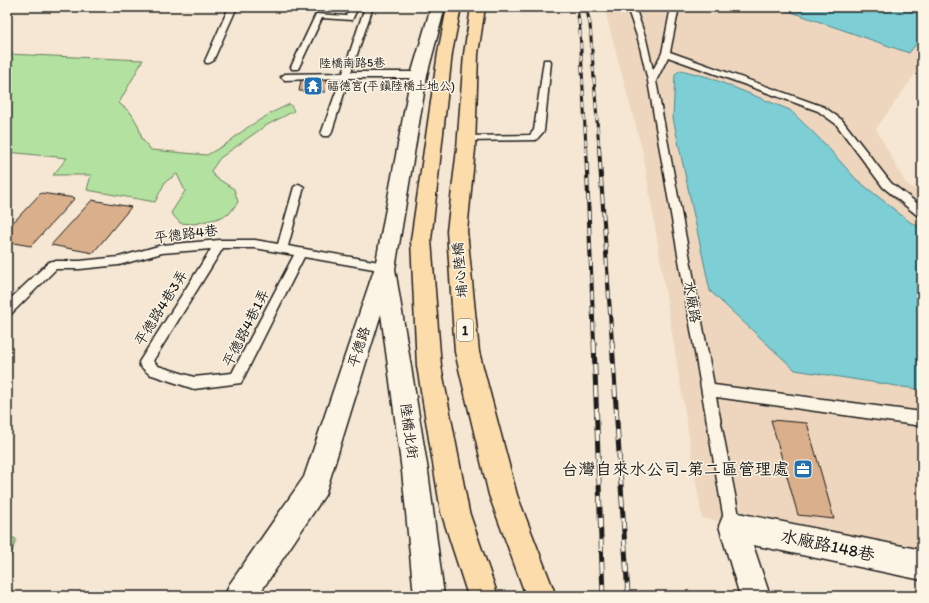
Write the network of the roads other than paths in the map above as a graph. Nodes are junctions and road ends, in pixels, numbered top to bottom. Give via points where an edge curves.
1 (233, 7) edge
2 (354, 7) edge
3 (369, 7) edge
4 (438, 7) edge
5 (454, 7) edge
6 (478, 7) edge
7 (631, 7) edge
8 (675, 7) edge
9 (666, 52) junction
10 (209, 61) dead end
11 (547, 62) dead end
12 (295, 67) dead end
13 (346, 75) junction
14 (419, 75) junction
15 (285, 77) dead end
16 (652, 81) junction
17 (326, 134) dead end
18 (467, 139) junction
19 (299, 187) dead end
20 (922, 213) edge
21 (220, 244) junction
22 (282, 250) junction
23 (301, 252) junction
24 (385, 267) junction
25 (7, 310) edge
26 (194, 383) joint
27 (708, 390) junction
28 (922, 419) edge
29 (733, 526) junction
30 (922, 565) edge
31 (240, 596) edge
32 (429, 596) edge
33 (482, 596) edge
34 (541, 596) edge
35 (755, 596) edge

1 - 10 lane
2 - 12 lane via 348,18 319,16
3 - 13 lane
4 - 14 street, 平德路
5 - 33 main road via 445,53 421,240 428,366 455,512
6 - 18 main road, 埔心陸橋 / 1 via 471,54
7 - 16 lane, 水廠路
8 - 9 lane
9 - 16 lane
9 - 20 lane via 821,109 839,122 887,185
11 - 18 lane via 538,131 534,138
13 - 14 lane, 陸橋南路5巷
13 - 15 lane, 陸橋南路5巷
13 - 17 lane
14 - 24 street, 平德路
16 - 27 lane, 水廠路
18 - 34 main road, 埔心陸橋 / 1 via 457,231 467,352 503,495
19 - 22 lane
21 - 22 lane, 平德路4巷 via 255,244
21 - 25 lane, 平德路4巷 via 162,249 119,261 53,265
21 - 26 lane, 平德路4巷3弄 via 145,362 154,370
22 - 23 lane, 平德路4巷
23 - 24 lane, 平德路4巷
23 - 26 lane, 平德路4巷1弄 via 236,379
24 - 31 street, 平德路 via 315,485
24 - 32 street, 陸橋北街 via 415,471
27 - 28 lane
27 - 29 lane, 水廠路
29 - 30 street, 水廠路148巷
29 - 35 street, 水廠路

